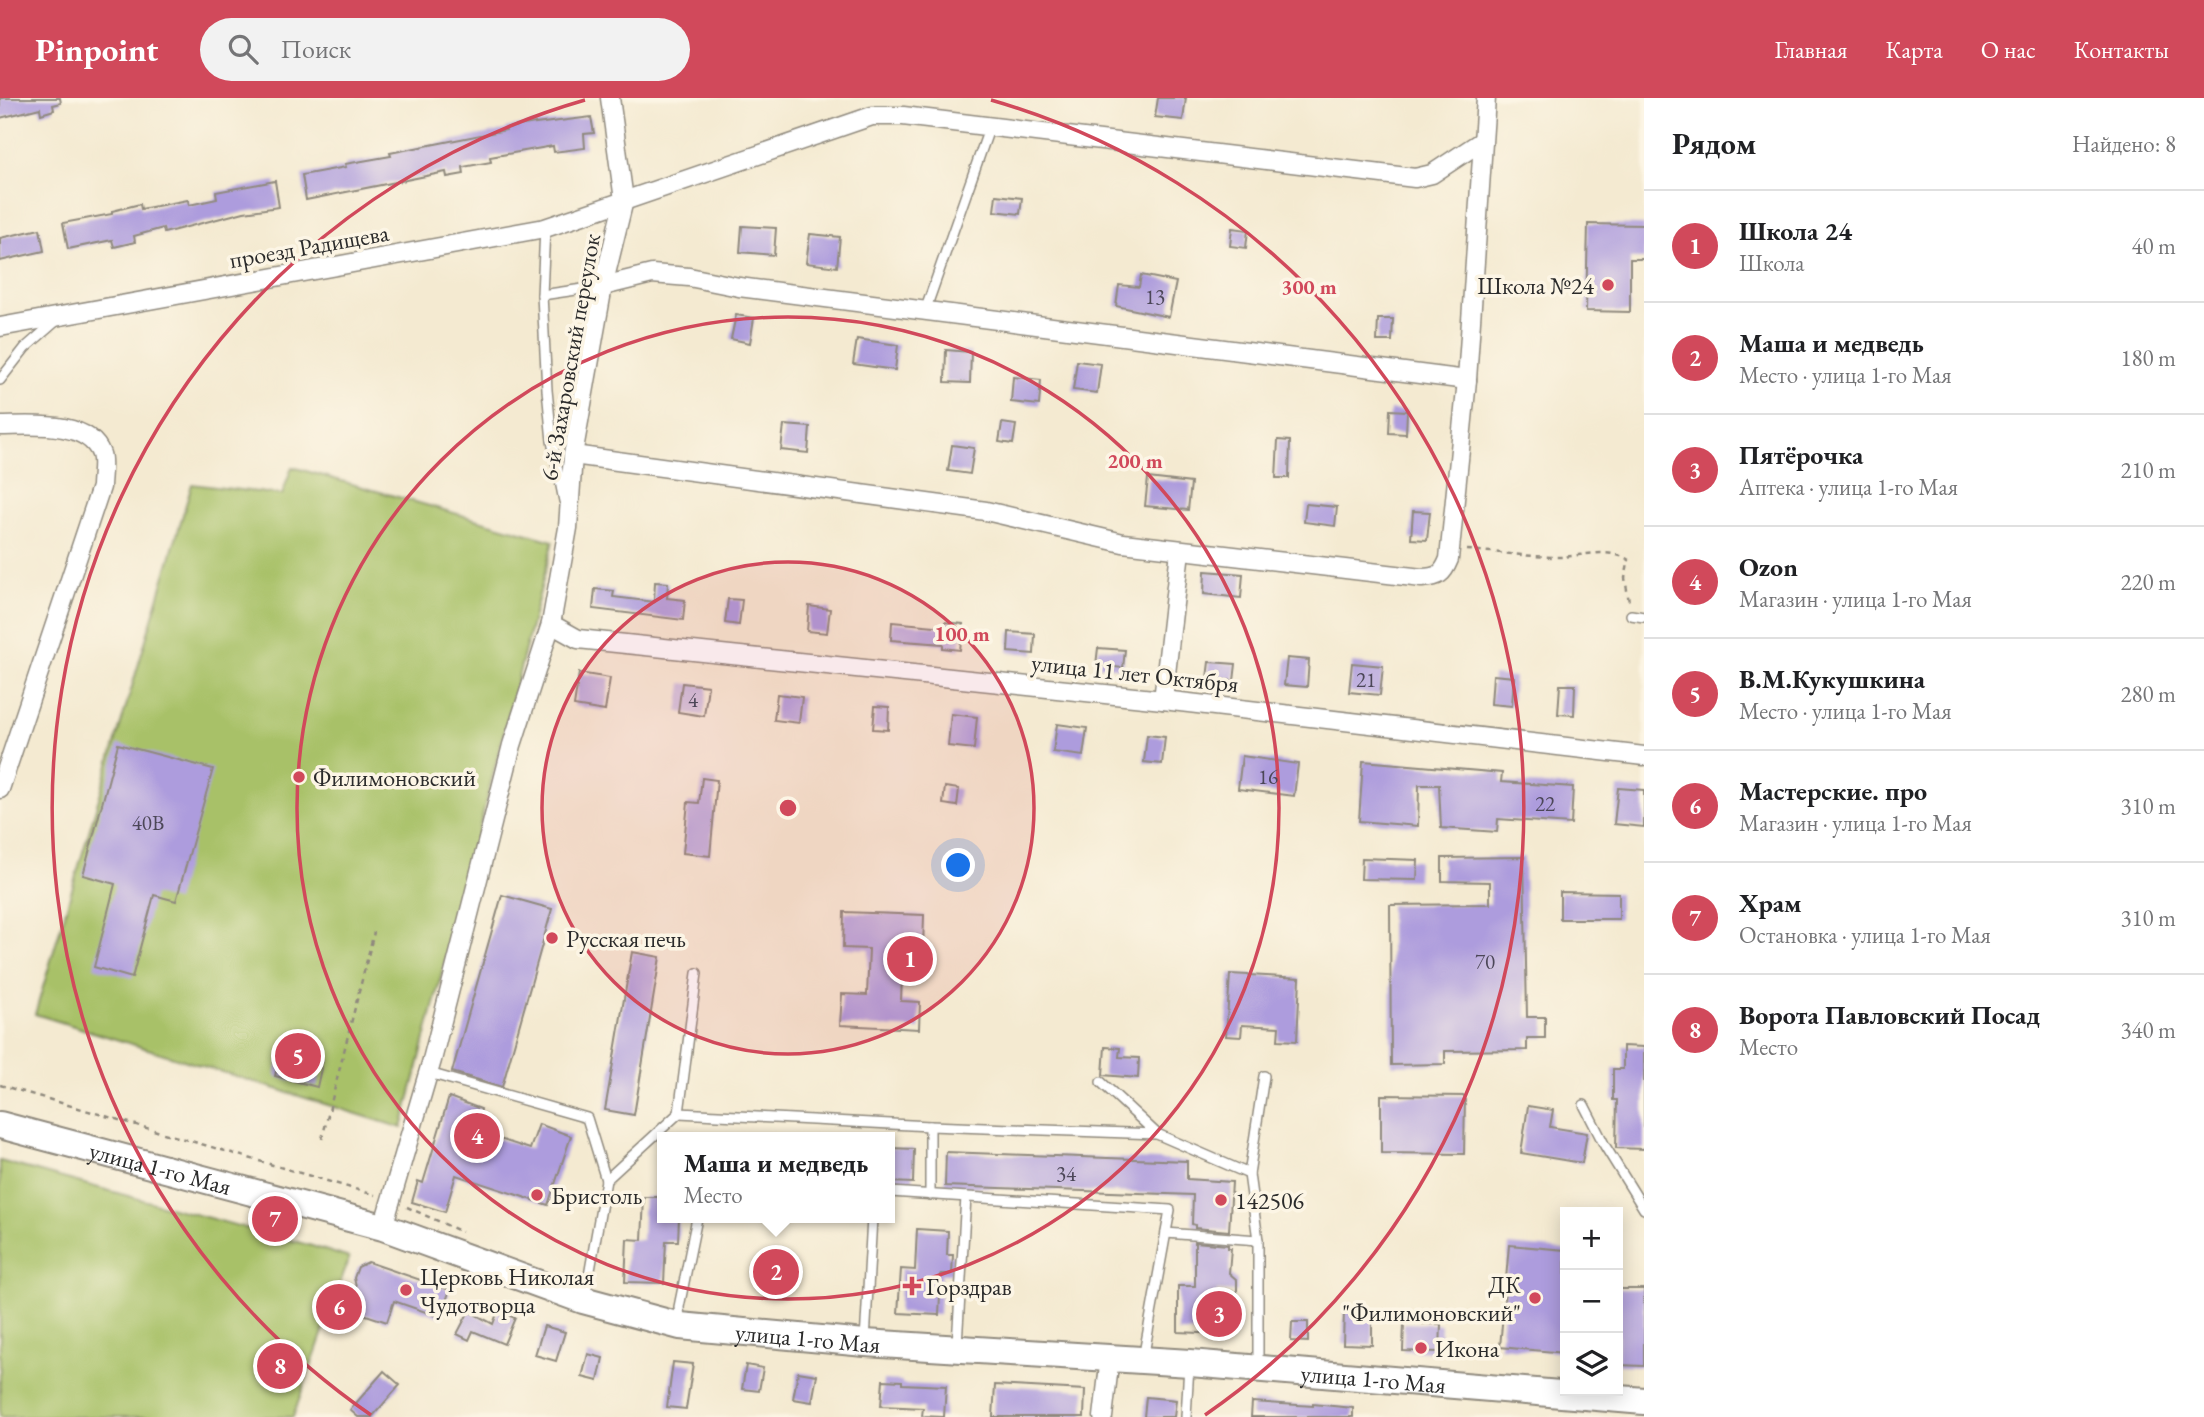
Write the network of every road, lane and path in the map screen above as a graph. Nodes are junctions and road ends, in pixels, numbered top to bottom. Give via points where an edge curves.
1 (610, 98) edge
2 (1486, 98) edge
3 (990, 126) junction
4 (1482, 141) junction
5 (624, 200) junction
6 (545, 228) junction
7 (603, 286) junction
8 (541, 295) junction
9 (925, 311) junction
10 (62, 316) junction
11 (0, 327) edge
12 (0, 380) edge
13 (1467, 380) junction
14 (0, 426) edge
15 (573, 455) junction
16 (568, 528) junction
17 (1466, 550) dead end
18 (1180, 551) junction
19 (1631, 615) joint
20 (1644, 617) edge
21 (551, 624) junction
22 (1163, 700) junction
23 (1644, 756) edge
24 (0, 789) edge
25 (374, 932) dead end
26 (697, 973) dead end
27 (429, 1073) junction
28 (1264, 1076) dead end
29 (1101, 1082) dead end
30 (0, 1085) edge
31 (1584, 1105) dead end
32 (679, 1113) junction
33 (0, 1125) edge
34 (930, 1126) junction
35 (658, 1132) edge
36 (657, 1133) edge
37 (1157, 1134) junction
38 (323, 1139) dead end
39 (1249, 1174) junction
40 (606, 1180) junction
41 (895, 1192) edge
42 (930, 1195) junction
43 (966, 1197) junction
44 (391, 1200) junction
45 (1644, 1209) edge
46 (696, 1223) edge
47 (872, 1223) edge
48 (383, 1227) junction
49 (465, 1233) dead end
50 (1166, 1233) junction
51 (1258, 1240) junction
52 (583, 1300) junction
53 (680, 1326) junction
54 (865, 1343) junction
55 (957, 1350) junction
56 (1110, 1357) junction
57 (1143, 1360) junction
58 (1190, 1363) junction
59 (1258, 1368) junction
60 (1644, 1401) edge
61 (1103, 1417) edge
62 (1186, 1417) edge

1 - 5 street, 6-й Захаровский переулок
2 - 4 street
3 - 4 street, проезд Радищева via 1415,178 1432,174
3 - 5 street, проезд Радищева via 872,116
3 - 9 lane
4 - 13 street
5 - 6 street, проезд Радищева
5 - 7 street, 6-й Захаровский переулок
6 - 8 lane
6 - 10 street, проезд Радищева
7 - 8 lane
7 - 9 street via 652,274
7 - 15 street, 6-й Захаровский переулок
8 - 16 lane via 551,441
9 - 13 street
10 - 11 street, проезд Радищева
10 - 12 lane via 25,348
13 - 18 street via 1449,559 1436,578
14 - 24 street via 58,426 90,438 102,454 101,487
15 - 16 street, 6-й Захаровский переулок
15 - 18 street via 986,511 1090,537
16 - 21 street, 6-й Захаровский переулок
17 - 19 path via 1560,557 1620,554 1629,560 1625,578
18 - 22 street
19 - 20 lane
21 - 22 street, улица 11 лет Октября via 578,639
21 - 27 street, 6-й Захаровский переулок via 512,745
22 - 23 street, улица 11 лет Октября
25 - 38 path
26 - 32 lane
27 - 40 lane via 587,1118
27 - 44 street, 6-й Захаровский переулок
28 - 39 lane
29 - 37 lane
30 - 44 path
31 - 45 lane
32 - 34 lane
32 - 35 lane
33 - 48 street, улица 1-го Мая
34 - 37 lane
34 - 42 lane
36 - 40 lane
37 - 39 lane
39 - 51 lane
40 - 52 lane
41 - 42 lane
42 - 43 lane
43 - 50 lane via 1170,1210
43 - 55 lane
44 - 48 street, 6-й Захаровский переулок
44 - 49 path
46 - 53 lane
47 - 54 lane
48 - 52 street, улица 1-го Мая
50 - 51 lane
50 - 57 lane
51 - 59 lane
52 - 53 street, улица 1-го Мая
53 - 54 street, улица 1-го Мая
54 - 55 street, улица 1-го Мая
55 - 56 street, улица 1-го Мая
56 - 57 street, улица 1-го Мая
56 - 61 street
57 - 58 street, улица 1-го Мая
58 - 59 street, улица 1-го Мая
58 - 62 lane
59 - 60 street, улица 1-го Мая

